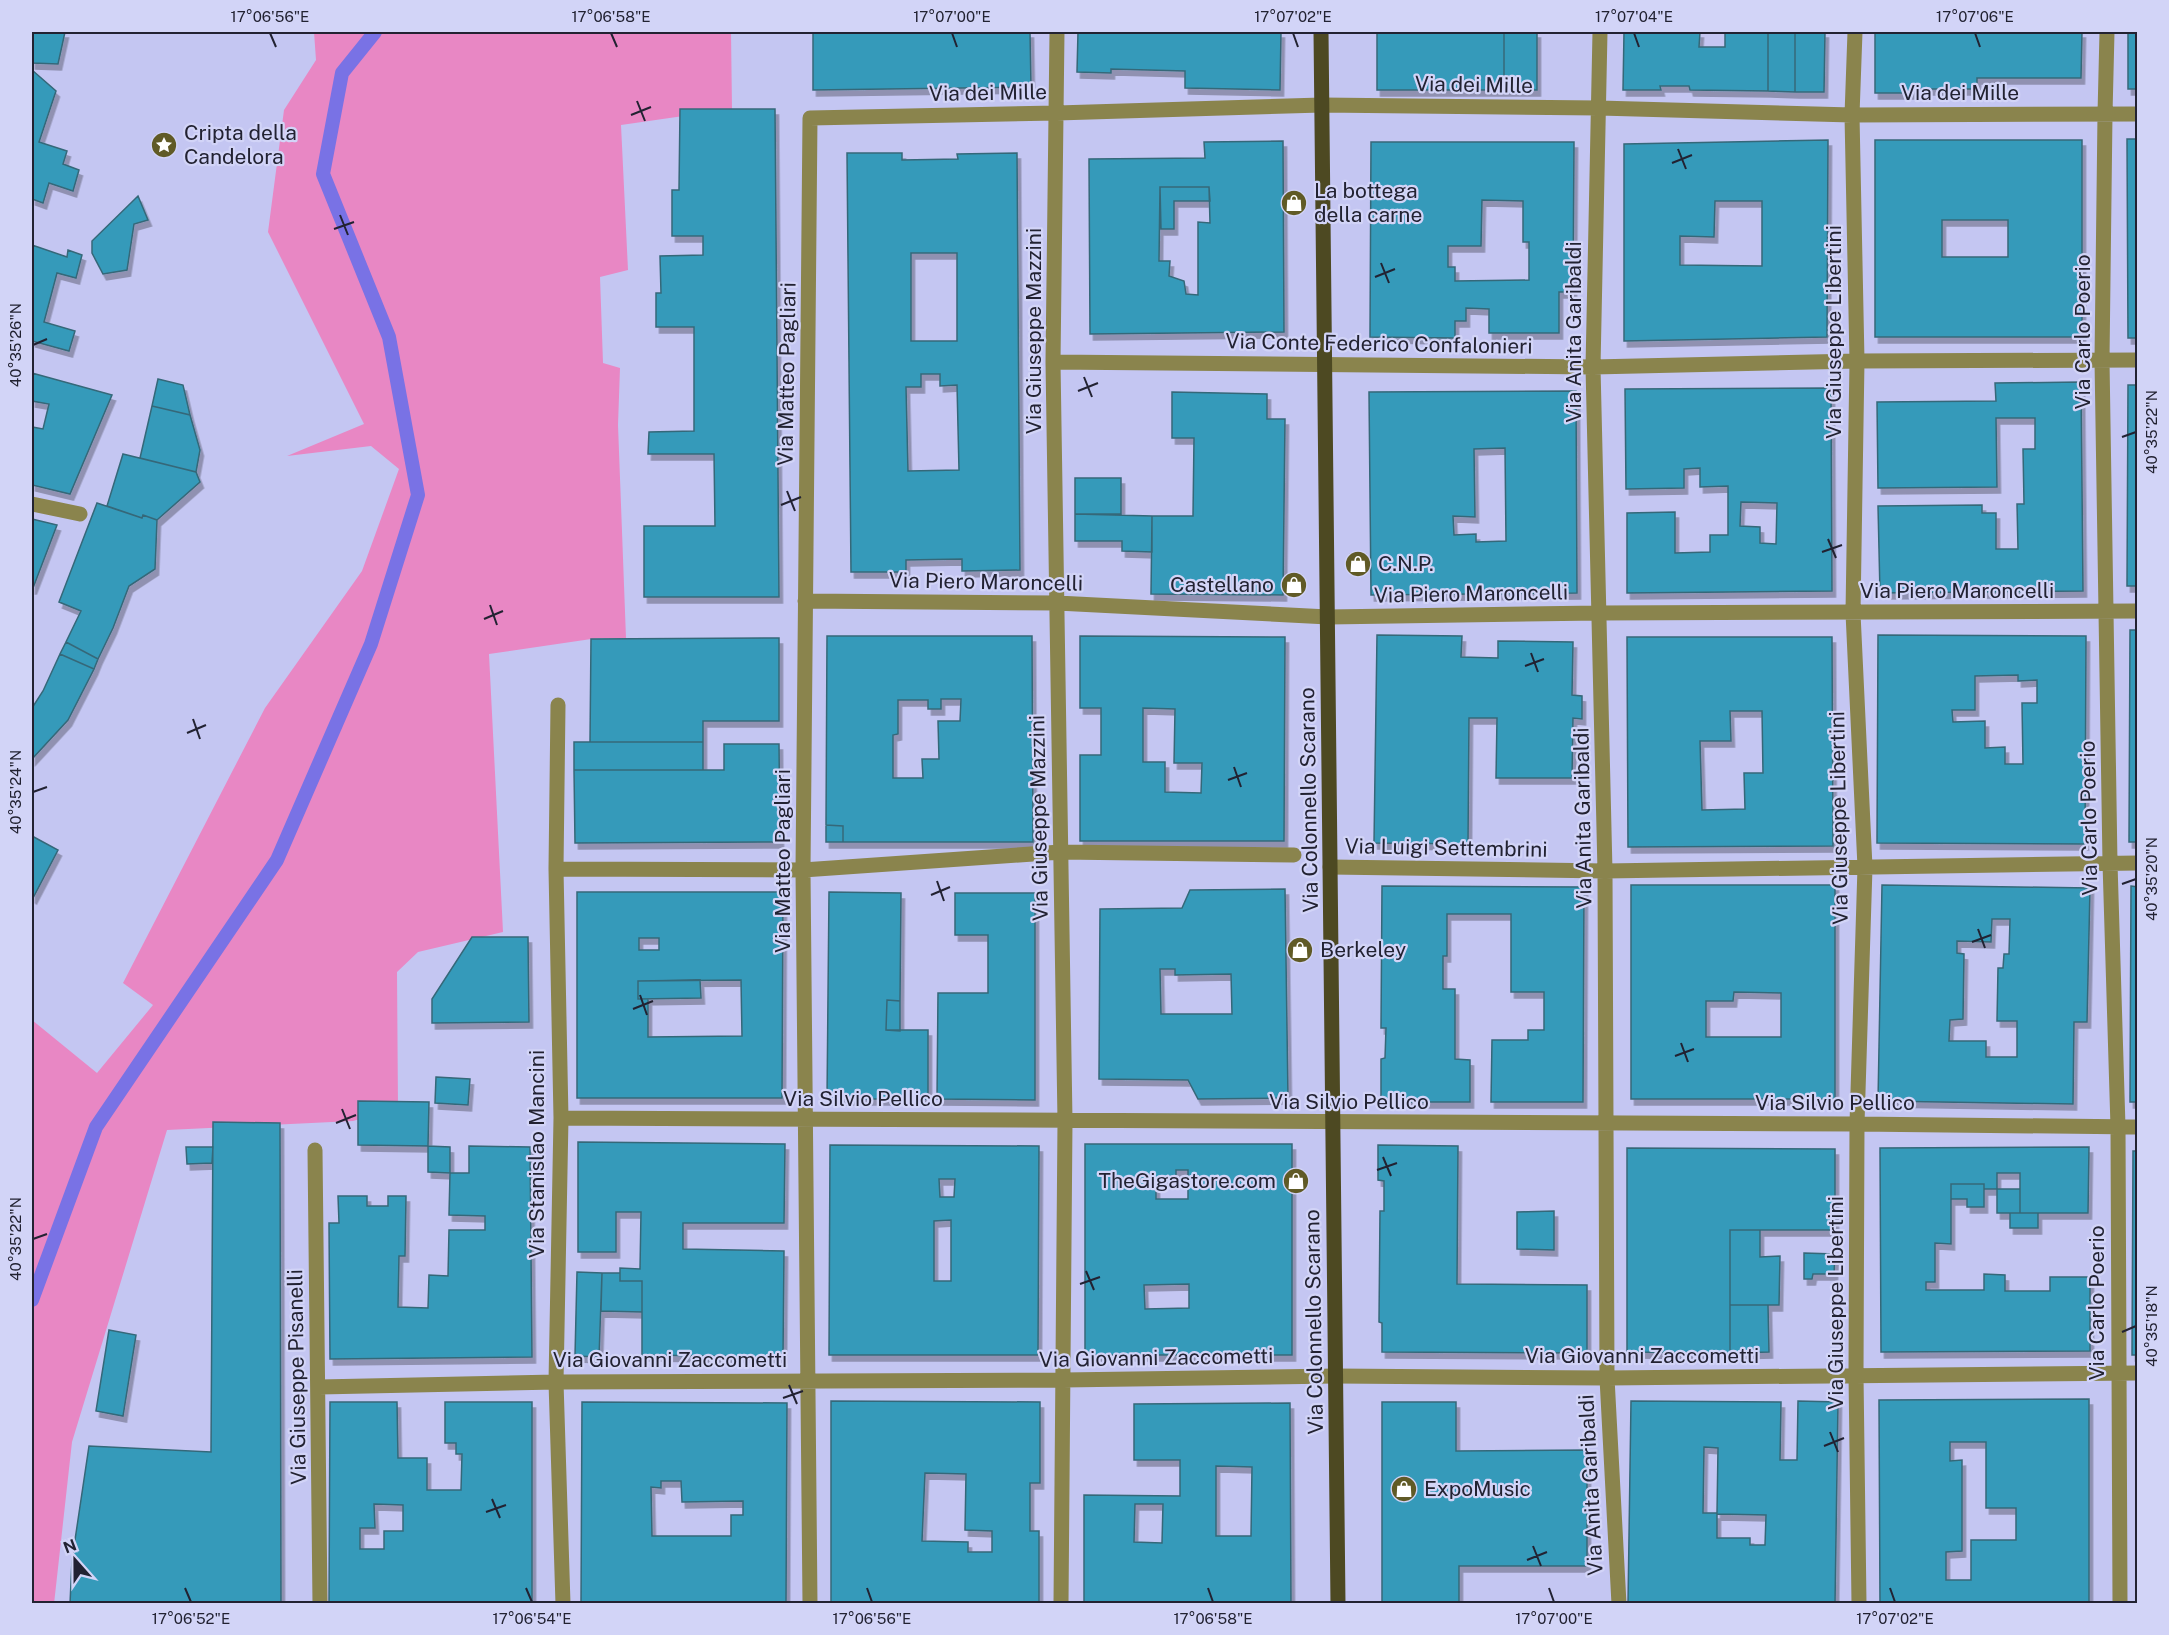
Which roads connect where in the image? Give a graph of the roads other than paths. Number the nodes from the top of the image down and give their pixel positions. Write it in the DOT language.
graph roads {
  1 [pos="1057,32"];
  2 [pos="1321,32"];
  3 [pos="1600,32"];
  4 [pos="1855,32"];
  5 [pos="2107,32"];
  6 [pos="1322,105"];
  7 [pos="1599,108"];
  8 [pos="1057,113"];
  9 [pos="2105,114"];
  10 [pos="2138,114"];
  11 [pos="1852,115"];
  12 [pos="810,118"];
  13 [pos="2103,360"];
  14 [pos="2138,360"];
  15 [pos="1857,361"];
  16 [pos="1053,362"];
  17 [pos="1325,364"];
  18 [pos="1593,367"];
  19 [pos="32,504"];
  20 [pos="80,514"];
  21 [pos="805,601"];
  22 [pos="1057,603"];
  23 [pos="2108,611"];
  24 [pos="2138,611"];
  25 [pos="1853,612"];
  26 [pos="1600,613"];
  27 [pos="1328,617"];
  28 [pos="558,705"];
  29 [pos="1060,852"];
  30 [pos="1294,855"];
  31 [pos="2110,863"];
  32 [pos="2138,863"];
  33 [pos="1330,867"];
  34 [pos="1865,867"];
  35 [pos="556,869"];
  36 [pos="803,870"];
  37 [pos="1605,871"];
  38 [pos="561,1118"];
  39 [pos="806,1119"];
  40 [pos="1065,1121"];
  41 [pos="1333,1123"];
  42 [pos="1607,1124"];
  43 [pos="1857,1124"];
  44 [pos="2118,1127"];
  45 [pos="2138,1127"];
  46 [pos="315,1150"];
  47 [pos="2119,1373"];
  48 [pos="2138,1373"];
  49 [pos="1856,1375"];
  50 [pos="1335,1376"];
  51 [pos="1607,1378"];
  52 [pos="808,1380"];
  53 [pos="1063,1380"];
  54 [pos="556,1382"];
  55 [pos="319,1387"];
  56 [pos="320,1604"];
  57 [pos="563,1604"];
  58 [pos="810,1604"];
  59 [pos="1061,1604"];
  60 [pos="1338,1604"];
  61 [pos="1619,1604"];
  62 [pos="1859,1604"];
  63 [pos="2120,1604"];
  1 -- 8 [label="street, Via Giuseppe Mazzini"];
  2 -- 6 [label="main road, Via Colonnello Scarano"];
  3 -- 7 [label="street, Via Anita Garibaldi"];
  4 -- 11 [label="street, Via Giuseppe Libertini"];
  5 -- 9 [label="street, Via Carlo Poerio"];
  6 -- 7 [label="street, Via dei Mille"];
  6 -- 8 [label="street, Via dei Mille"];
  6 -- 17 [label="main road, Via Colonnello Scarano"];
  7 -- 11 [label="street, Via dei Mille"];
  7 -- 18 [label="street, Via Anita Garibaldi"];
  8 -- 12 [label="street, Via dei Mille"];
  8 -- 16 [label="street, Via Giuseppe Mazzini"];
  9 -- 10 [label="street, Via dei Mille"];
  9 -- 11 [label="street, Via dei Mille"];
  9 -- 13 [label="street, Via Carlo Poerio"];
  11 -- 15 [label="street, Via Giuseppe Libertini"];
  12 -- 21 [label="street, Via Matteo Pagliari"];
  13 -- 14 [label="street, Via Conte Federico Confalonieri"];
  13 -- 15 [label="street, Via Conte Federico Confalonieri"];
  13 -- 23 [label="street, Via Carlo Poerio"];
  15 -- 18 [label="street, Via Conte Federico Confalonieri"];
  15 -- 25 [label="street, Via Giuseppe Libertini"];
  16 -- 17 [label="street, Via Conte Federico Confalonieri"];
  16 -- 22 [label="street, Via Giuseppe Mazzini"];
  17 -- 18 [label="street, Via Conte Federico Confalonieri"];
  17 -- 27 [label="main road, Via Colonnello Scarano"];
  18 -- 26 [label="street, Via Anita Garibaldi"];
  19 -- 20 [label="street"];
  21 -- 22 [label="street, Via Piero Maroncelli"];
  21 -- 36 [label="street, Via Matteo Pagliari"];
  22 -- 27 [label="street, Via Piero Maroncelli"];
  22 -- 29 [label="street, Via Giuseppe Mazzini"];
  23 -- 24 [label="street, Via Piero Maroncelli"];
  23 -- 25 [label="street, Via Piero Maroncelli"];
  23 -- 31 [label="street, Via Carlo Poerio"];
  25 -- 26 [label="street, Via Piero Maroncelli"];
  25 -- 34 [label="street, Via Giuseppe Libertini"];
  26 -- 27 [label="street, Via Piero Maroncelli"];
  26 -- 37 [label="street, Via Anita Garibaldi"];
  27 -- 33 [label="main road, Via Colonnello Scarano"];
  28 -- 35 [label="street, Via Stanislao Mancini"];
  29 -- 30 [label="street"];
  29 -- 36 [label="street"];
  29 -- 40 [label="street, Via Giuseppe Mazzini"];
  31 -- 32 [label="street, Via Luigi Settembrini"];
  31 -- 34 [label="street, Via Luigi Settembrini"];
  31 -- 44 [label="street, Via Carlo Poerio"];
  33 -- 37 [label="street, Via Luigi Settembrini"];
  33 -- 41 [label="main road, Via Colonnello Scarano"];
  34 -- 37 [label="street, Via Luigi Settembrini"];
  34 -- 43 [label="street, Via Giuseppe Libertini"];
  35 -- 36 [label="street"];
  35 -- 38 [label="street, Via Stanislao Mancini"];
  36 -- 39 [label="street, Via Matteo Pagliari"];
  37 -- 42 [label="street, Via Anita Garibaldi"];
  38 -- 39 [label="street, Via Silvio Pellico"];
  38 -- 54 [label="street, Via Stanislao Mancini"];
  39 -- 40 [label="street, Via Silvio Pellico"];
  39 -- 52 [label="street, Via Matteo Pagliari"];
  40 -- 41 [label="street, Via Silvio Pellico"];
  40 -- 53 [label="street, Via Giuseppe Mazzini"];
  41 -- 42 [label="street, Via Silvio Pellico"];
  41 -- 50 [label="main road, Via Colonnello Scarano"];
  42 -- 43 [label="street, Via Silvio Pellico"];
  42 -- 51 [label="street, Via Anita Garibaldi"];
  43 -- 44 [label="street, Via Silvio Pellico"];
  43 -- 49 [label="street, Via Giuseppe Libertini"];
  44 -- 45 [label="street, Via Silvio Pellico"];
  44 -- 47 [label="street, Via Carlo Poerio"];
  46 -- 55 [label="street, Via Giuseppe Pisanelli"];
  47 -- 48 [label="street, Via Giovanni Zaccometti"];
  47 -- 49 [label="street, Via Giovanni Zaccometti"];
  47 -- 63 [label="street, Via Carlo Poerio"];
  49 -- 51 [label="street, Via Giovanni Zaccometti"];
  49 -- 62 [label="street, Via Giuseppe Libertini"];
  50 -- 51 [label="street, Via Giovanni Zaccometti"];
  50 -- 53 [label="street, Via Giovanni Zaccometti"];
  50 -- 60 [label="main road, Via Colonnello Scarano"];
  51 -- 61 [label="street, Via Anita Garibaldi"];
  52 -- 53 [label="street, Via Giovanni Zaccometti"];
  52 -- 54 [label="street, Via Giovanni Zaccometti"];
  52 -- 58 [label="street, Via Matteo Pagliari"];
  53 -- 59 [label="street, Via Giuseppe Mazzini"];
  54 -- 55 [label="street, Via Giovanni Zaccometti"];
  54 -- 57 [label="street, Via Stanislao Mancini"];
  55 -- 56 [label="street, Via Giuseppe Pisanelli"];
}
